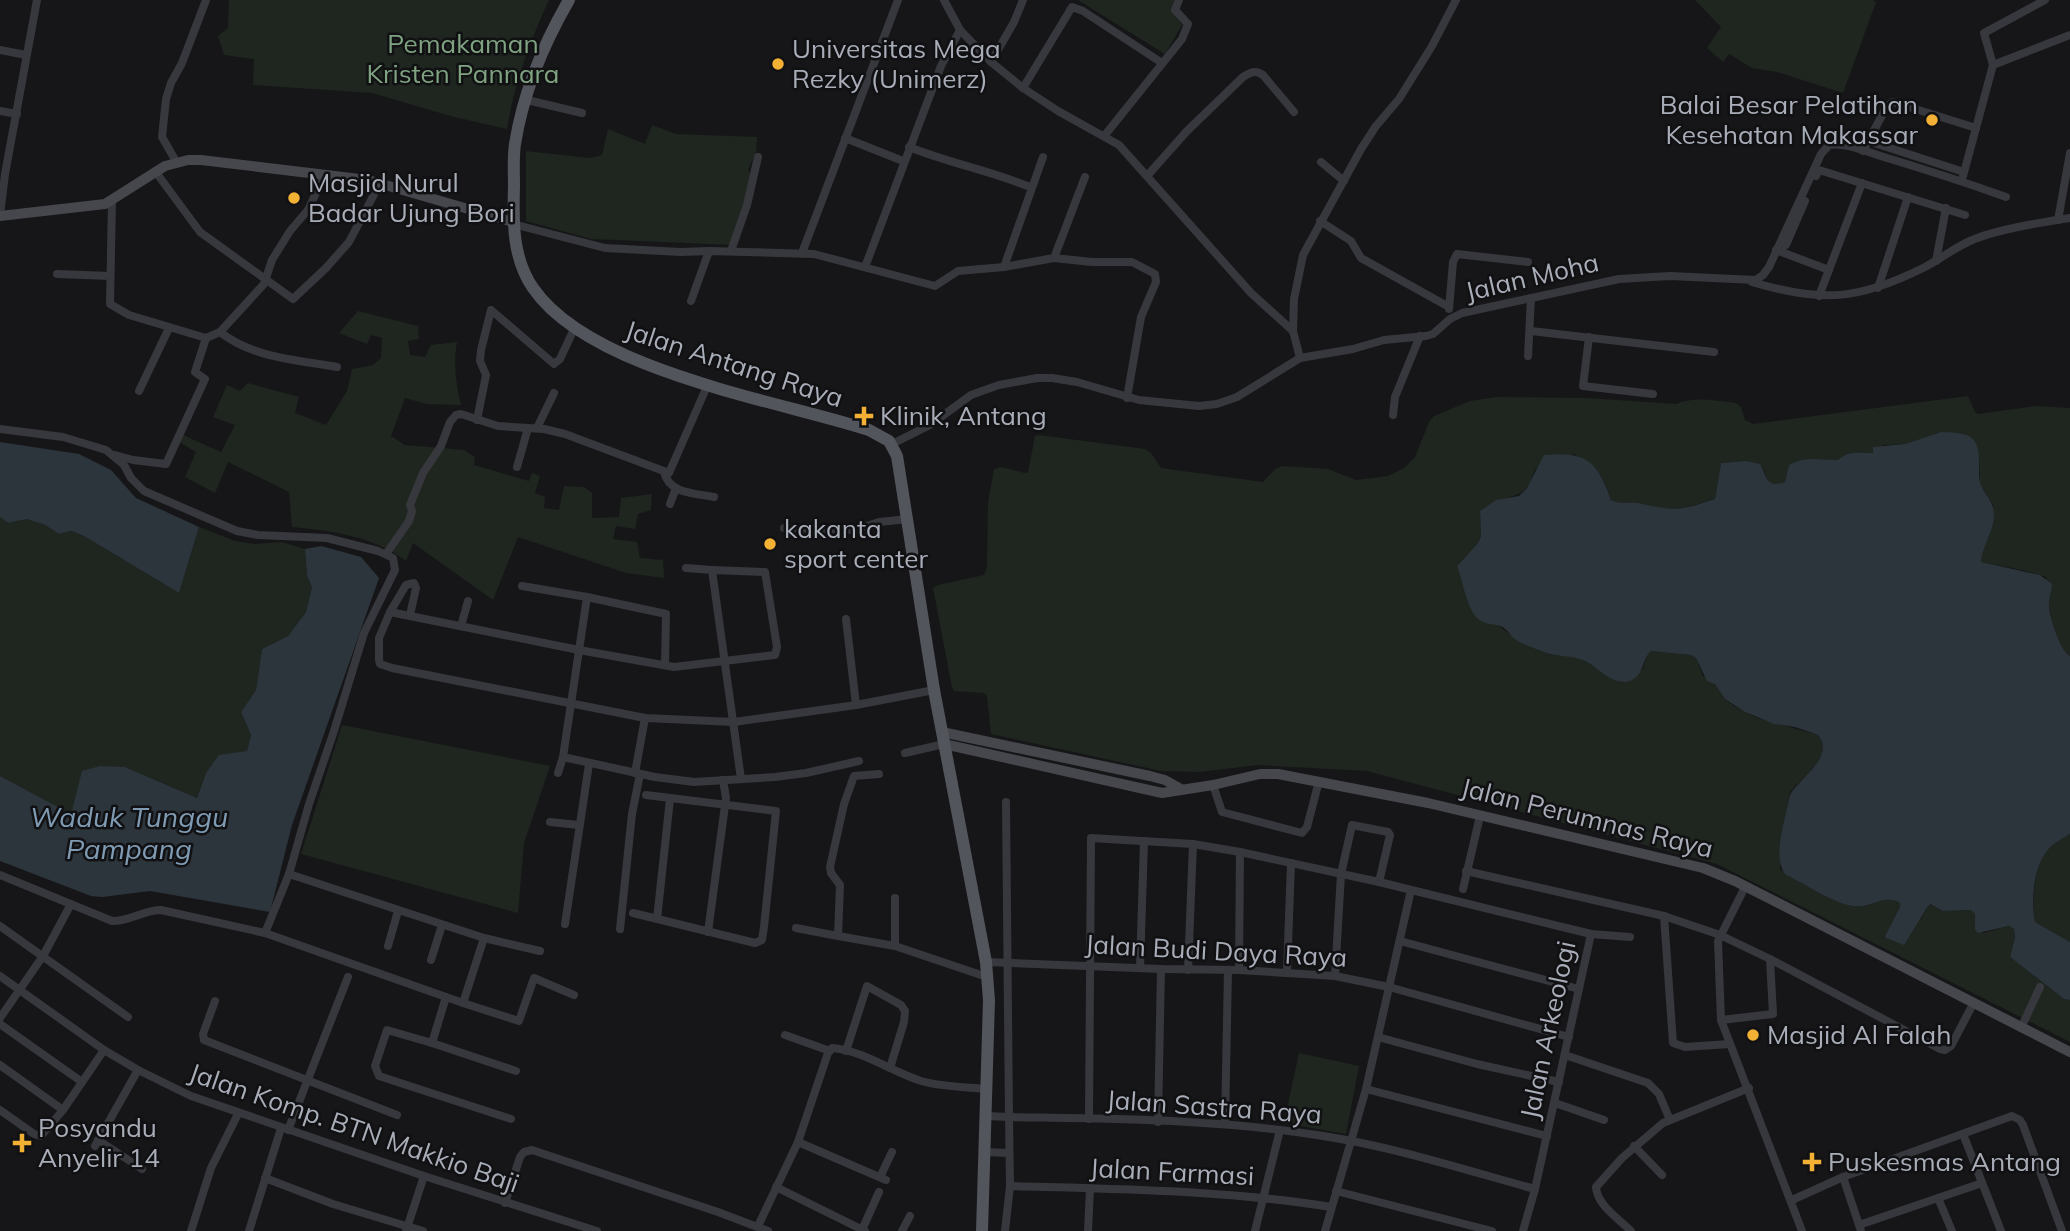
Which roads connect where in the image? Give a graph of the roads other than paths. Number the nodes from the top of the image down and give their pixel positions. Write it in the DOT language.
graph roads {
  1 [pos="37,0"];
  2 [pos="206,0"];
  3 [pos="569,0"];
  4 [pos="898,0"];
  5 [pos="944,0"];
  6 [pos="1023,0"];
  7 [pos="1179,0"];
  8 [pos="1456,0"];
  9 [pos="2046,0"];
  10 [pos="960,30"];
  11 [pos="2070,35"];
  12 [pos="0,50"];
  13 [pos="26,55"];
  14 [pos="991,62"];
  15 [pos="1162,63"];
  16 [pos="1993,65"];
  17 [pos="1023,88"];
  18 [pos="527,100"];
  19 [pos="0,111"];
  20 [pos="1294,112"];
  21 [pos="582,113"];
  22 [pos="17,114"];
  23 [pos="1976,128"];
  24 [pos="1105,135"];
  25 [pos="845,138"];
  26 [pos="1868,141"];
  27 [pos="909,147"];
  28 [pos="1863,151"];
  29 [pos="2070,153"];
  30 [pos="758,157"];
  31 [pos="1043,157"];
  32 [pos="903,161"];
  33 [pos="1321,162"];
  34 [pos="177,163"];
  35 [pos="155,171"];
  36 [pos="2,173"];
  37 [pos="325,174"];
  38 [pos="1147,176"];
  39 [pos="1963,176"];
  40 [pos="1085,177"];
  41 [pos="1344,181"];
  42 [pos="380,183"];
  43 [pos="1862,183"];
  44 [pos="1030,187"];
  45 [pos="1908,197"];
  46 [pos="2006,197"];
  47 [pos="112,201"];
  48 [pos="1946,208"];
  49 [pos="1965,215"];
  50 [pos="0,216"];
  51 [pos="2070,218"];
  52 [pos="2057,220"];
  53 [pos="1320,221"];
  54 [pos="513,223"];
  55 [pos="1777,249"];
  56 [pos="709,251"];
  57 [pos="731,251"];
  58 [pos="802,253"];
  59 [pos="1054,258"];
  60 [pos="1936,261"];
  61 [pos="1528,262"];
  62 [pos="865,267"];
  63 [pos="1004,267"];
  64 [pos="1829,270"];
  65 [pos="57,274"];
  66 [pos="110,276"];
  67 [pos="267,280"];
  68 [pos="1749,281"];
  69 [pos="1878,288"];
  70 [pos="1819,296"];
  71 [pos="1531,298"];
  72 [pos="691,301"];
  73 [pos="1449,307"];
  74 [pos="1450,319"];
  75 [pos="169,328"];
  76 [pos="575,328"];
  77 [pos="1293,331"];
  78 [pos="1531,331"];
  79 [pos="220,332"];
  80 [pos="1420,336"];
  81 [pos="1589,337"];
  82 [pos="206,338"];
  83 [pos="1714,352"];
  84 [pos="1528,356"];
  85 [pos="1300,358"];
  86 [pos="337,367"];
  87 [pos="708,384"];
  88 [pos="139,391"];
  89 [pos="554,393"];
  90 [pos="1653,394"];
  91 [pos="1127,398"];
  92 [pos="1393,415"];
  93 [pos="477,420"];
  94 [pos="533,428"];
  95 [pos="0,429"];
  96 [pos="892,444"];
  97 [pos="114,455"];
  98 [pos="517,467"];
  99 [pos="664,472"];
  100 [pos="676,488"];
  101 [pos="714,497"];
  102 [pos="670,504"];
  103 [pos="908,519"];
  104 [pos="785,528"];
  105 [pos="386,554"];
  106 [pos="686,568"];
  107 [pos="712,570"];
  108 [pos="522,586"];
  109 [pos="587,597"];
  110 [pos="468,601"];
  111 [pos="390,612"];
  112 [pos="410,615"];
  113 [pos="846,619"];
  114 [pos="461,626"];
  115 [pos="579,650"];
  116 [pos="724,662"];
  117 [pos="665,665"];
  118 [pos="934,690"];
  119 [pos="570,705"];
  120 [pos="856,705"];
  121 [pos="645,718"];
  122 [pos="734,722"];
  123 [pos="943,738"];
  124 [pos="905,753"];
  125 [pos="562,760"];
  126 [pos="859,761"];
  127 [pos="588,771"];
  128 [pos="558,773"];
  129 [pos="879,774"];
  130 [pos="638,777"];
  131 [pos="741,779"];
  132 [pos="1319,781"];
  133 [pos="724,783"];
  134 [pos="1213,785"];
  135 [pos="646,795"];
  136 [pos="670,799"];
  137 [pos="726,802"];
  138 [pos="1006,802"];
  139 [pos="1480,816"];
  140 [pos="550,822"];
  141 [pos="579,825"];
  142 [pos="1144,841"];
  143 [pos="1193,844"];
  144 [pos="1240,852"];
  145 [pos="1291,863"];
  146 [pos="1466,871"];
  147 [pos="289,874"];
  148 [pos="1340,874"];
  149 [pos="0,875"];
  150 [pos="1379,882"];
  151 [pos="1745,887"];
  152 [pos="1462,889"];
  153 [pos="1411,890"];
  154 [pos="895,898"];
  155 [pos="71,904"];
  156 [pos="398,911"];
  157 [pos="633,913"];
  158 [pos="1664,916"];
  159 [pos="657,919"];
  160 [pos="565,924"];
  161 [pos="442,925"];
  162 [pos="0,926"];
  163 [pos="796,928"];
  164 [pos="620,929"];
  165 [pos="708,932"];
  166 [pos="265,933"];
  167 [pos="1591,934"];
  168 [pos="1720,935"];
  169 [pos="838,936"];
  170 [pos="1630,937"];
  171 [pos="484,938"];
  172 [pos="1399,941"];
  173 [pos="388,946"];
  174 [pos="895,946"];
  175 [pos="540,951"];
  176 [pos="43,956"];
  177 [pos="1770,959"];
  178 [pos="431,960"];
  179 [pos="986,962"];
  180 [pos="1008,962"];
  181 [pos="1088,966"];
  182 [pos="1140,968"];
  183 [pos="1161,969"];
  184 [pos="1188,970"];
  185 [pos="1228,970"];
  186 [pos="1239,970"];
  187 [pos="1287,972"];
  188 [pos="0,976"];
  189 [pos="1335,976"];
  190 [pos="348,977"];
  191 [pos="987,978"];
  192 [pos="1389,987"];
  193 [pos="2040,987"];
  194 [pos="1579,989"];
  195 [pos="19,990"];
  196 [pos="574,995"];
  197 [pos="446,997"];
  198 [pos="215,1001"];
  199 [pos="463,1003"];
  200 [pos="1973,1004"];
  201 [pos="128,1017"];
  202 [pos="0,1018"];
  203 [pos="1721,1020"];
  204 [pos="0,1024"];
  205 [pos="2021,1028"];
  206 [pos="785,1035"];
  207 [pos="1378,1037"];
  208 [pos="1569,1037"];
  209 [pos="432,1043"];
  210 [pos="1729,1044"];
  211 [pos="104,1050"];
  212 [pos="830,1051"];
  213 [pos="846,1051"];
  214 [pos="2070,1052"];
  215 [pos="1565,1055"];
  216 [pos="0,1065"];
  217 [pos="890,1068"];
  218 [pos="138,1070"];
  219 [pos="516,1072"];
  220 [pos="308,1080"];
  221 [pos="82,1082"];
  222 [pos="1559,1083"];
  223 [pos="1749,1088"];
  224 [pos="987,1089"];
  225 [pos="1366,1089"];
  226 [pos="1555,1103"];
  227 [pos="0,1110"];
  228 [pos="63,1110"];
  229 [pos="238,1114"];
  230 [pos="397,1115"];
  231 [pos="986,1116"];
  232 [pos="1009,1117"];
  233 [pos="510,1119"];
  234 [pos="1089,1119"];
  235 [pos="1670,1120"];
  236 [pos="1604,1121"];
  237 [pos="1158,1122"];
  238 [pos="1225,1124"];
  239 [pos="285,1129"];
  240 [pos="1280,1130"];
  241 [pos="1963,1134"];
  242 [pos="1547,1136"];
  243 [pos="1351,1141"];
  244 [pos="798,1142"];
  245 [pos="1634,1146"];
  246 [pos="892,1152"];
  247 [pos="984,1152"];
  248 [pos="1009,1153"];
  249 [pos="142,1169"];
  250 [pos="1662,1175"];
  251 [pos="424,1176"];
  252 [pos="1843,1177"];
  253 [pos="265,1178"];
  254 [pos="1982,1183"];
  255 [pos="1010,1186"];
  256 [pos="776,1187"];
  257 [pos="1090,1188"];
  258 [pos="1535,1189"];
  259 [pos="1336,1191"];
  260 [pos="879,1192"];
  261 [pos="1263,1197"];
  262 [pos="1938,1198"];
  263 [pos="1792,1200"];
  264 [pos="505,1203"];
  265 [pos="1331,1207"];
  266 [pos="910,1216"];
  267 [pos="566,1221"];
  268 [pos="1860,1228"];
  269 [pos="407,1229"];
  270 [pos="764,1229"];
  271 [pos="864,1230"];
  272 [pos="191,1231"];
  273 [pos="250,1231"];
  274 [pos="423,1231"];
  275 [pos="563,1231"];
  276 [pos="597,1231"];
  277 [pos="902,1231"];
  278 [pos="982,1231"];
  279 [pos="1005,1231"];
  280 [pos="1088,1231"];
  281 [pos="1255,1231"];
  282 [pos="1325,1231"];
  283 [pos="1492,1231"];
  284 [pos="1523,1231"];
  285 [pos="1631,1231"];
  286 [pos="1802,1231"];
  287 [pos="1952,1231"];
  288 [pos="2001,1231"];
  289 [pos="2062,1231"];
  1 -- 13 [label="street"];
  2 -- 34 [label="street"];
  3 -- 18 [label="main road, Jalan Antang Raya"];
  4 -- 25 [label="street"];
  5 -- 10 [label="street"];
  6 -- 14 [label="street"];
  7 -- 15 [label="street"];
  8 -- 41 [label="street"];
  9 -- 16 [label="street"];
  10 -- 14 [label="street"];
  10 -- 27 [label="street"];
  11 -- 16 [label="street"];
  12 -- 13 [label="street"];
  13 -- 22 [label="street"];
  14 -- 17 [label="street"];
  15 -- 17 [label="street"];
  15 -- 24 [label="street"];
  16 -- 23 [label="street"];
  17 -- 24 [label="street"];
  18 -- 21 [label="street"];
  18 -- 54 [label="main road, Jalan Antang Raya"];
  19 -- 22 [label="street"];
  20 -- 38 [label="street"];
  22 -- 36 [label="street"];
  23 -- 26 [label="street"];
  23 -- 39 [label="street"];
  24 -- 38 [label="street"];
  25 -- 32 [label="street"];
  25 -- 58 [label="street"];
  26 -- 28 [label="street"];
  26 -- 39 [label="street"];
  27 -- 32 [label="street"];
  27 -- 44 [label="street"];
  28 -- 39 [label="street"];
  28 -- 55 [label="street"];
  29 -- 52 [label="street"];
  30 -- 57 [label="street"];
  31 -- 44 [label="street"];
  32 -- 62 [label="street"];
  33 -- 41 [label="street"];
  34 -- 35 [label="street"];
  34 -- 37 [label="street"];
  35 -- 47 [label="street"];
  35 -- 67 [label="street"];
  36 -- 50 [label="street"];
  37 -- 42 [label="street"];
  37 -- 67 [label="street"];
  38 -- 77 [label="street"];
  39 -- 46 [label="street"];
  40 -- 59 [label="street"];
  41 -- 53 [label="street"];
  42 -- 54 [label="street"];
  42 -- 67 [label="street"];
  43 -- 45 [label="street"];
  43 -- 55 [label="street"];
  43 -- 64 [label="street"];
  44 -- 63 [label="street"];
  45 -- 48 [label="street"];
  45 -- 69 [label="street"];
  47 -- 50 [label="street"];
  47 -- 66 [label="street"];
  48 -- 49 [label="street"];
  48 -- 60 [label="street"];
  51 -- 52 [label="street, Jalan Moha"];
  52 -- 60 [label="street, Jalan Moha"];
  53 -- 73 [label="street"];
  53 -- 77 [label="street"];
  54 -- 56 [label="street"];
  54 -- 76 [label="main road, Jalan Antang Raya"];
  55 -- 64 [label="street"];
  55 -- 68 [label="street"];
  56 -- 57 [label="street"];
  56 -- 72 [label="street"];
  57 -- 58 [label="street"];
  58 -- 62 [label="street"];
  59 -- 63 [label="street"];
  59 -- 91 [label="street"];
  60 -- 69 [label="street, Jalan Moha"];
  61 -- 73 [label="street"];
  62 -- 63 [label="street"];
  64 -- 70 [label="street"];
  65 -- 66 [label="street"];
  66 -- 75 [label="street"];
  67 -- 79 [label="street"];
  68 -- 70 [label="street, Jalan Moha"];
  68 -- 71 [label="street, Jalan Moha"];
  69 -- 70 [label="street, Jalan Moha"];
  71 -- 74 [label="street, Jalan Moha"];
  71 -- 78 [label="street"];
  73 -- 74 [label="street"];
  74 -- 80 [label="street, Jalan Moha"];
  75 -- 82 [label="street"];
  75 -- 88 [label="street"];
  76 -- 87 [label="main road, Jalan Antang Raya"];
  76 -- 93 [label="street"];
  77 -- 85 [label="street"];
  78 -- 81 [label="street"];
  78 -- 84 [label="street"];
  79 -- 82 [label="street"];
  79 -- 86 [label="street"];
  80 -- 85 [label="street, Jalan Moha"];
  80 -- 92 [label="street"];
  81 -- 83 [label="street"];
  81 -- 90 [label="street"];
  82 -- 97 [label="street"];
  85 -- 91 [label="street, Jalan Moha"];
  87 -- 96 [label="main road, Jalan Antang Raya"];
  87 -- 99 [label="street"];
  89 -- 94 [label="street"];
  91 -- 96 [label="street, Jalan Moha"];
  93 -- 94 [label="street"];
  93 -- 105 [label="street"];
  94 -- 98 [label="street"];
  94 -- 99 [label="street"];
  95 -- 97 [label="street"];
  96 -- 103 [label="main road"];
  97 -- 105 [label="street"];
  99 -- 100 [label="street"];
  100 -- 101 [label="street"];
  100 -- 102 [label="street"];
  103 -- 104 [label="street"];
  103 -- 118 [label="main road"];
  105 -- 147 [label="street"];
  106 -- 107 [label="street"];
  107 -- 116 [label="street"];
  107 -- 116 [label="street"];
  108 -- 109 [label="street"];
  109 -- 115 [label="street"];
  109 -- 117 [label="street"];
  110 -- 114 [label="street"];
  111 -- 112 [label="street"];
  111 -- 112 [label="street"];
  111 -- 119 [label="street"];
  112 -- 114 [label="street"];
  113 -- 120 [label="street"];
  114 -- 115 [label="street"];
  115 -- 117 [label="street"];
  115 -- 119 [label="street"];
  116 -- 117 [label="street"];
  116 -- 122 [label="street"];
  118 -- 120 [label="street"];
  118 -- 123 [label="main road"];
  119 -- 121 [label="street"];
  119 -- 125 [label="street"];
  120 -- 122 [label="street"];
  121 -- 122 [label="street"];
  121 -- 130 [label="street"];
  122 -- 131 [label="street"];
  123 -- 124 [label="street"];
  123 -- 134 [label="street, Jalan Perumnas Raya"];
  123 -- 179 [label="main road"];
  125 -- 127 [label="street"];
  125 -- 128 [label="street"];
  126 -- 131 [label="street"];
  127 -- 130 [label="street"];
  127 -- 141 [label="street"];
  129 -- 169 [label="street"];
  130 -- 133 [label="street"];
  130 -- 164 [label="street"];
  131 -- 133 [label="street"];
  132 -- 134 [label="street, Jalan Perumnas Raya"];
  132 -- 134 [label="street"];
  132 -- 139 [label="street, Jalan Perumnas Raya"];
  133 -- 137 [label="street"];
  135 -- 136 [label="street"];
  136 -- 137 [label="street"];
  136 -- 159 [label="street"];
  137 -- 165 [label="street"];
  137 -- 165 [label="street"];
  138 -- 180 [label="street"];
  139 -- 146 [label="street"];
  139 -- 151 [label="street, Jalan Perumnas Raya"];
  140 -- 141 [label="street"];
  141 -- 160 [label="street"];
  142 -- 143 [label="street, Jalan Arkeologi"];
  142 -- 181 [label="street, Jalan Arkeologi"];
  142 -- 182 [label="street"];
  143 -- 144 [label="street, Jalan Arkeologi"];
  143 -- 184 [label="street"];
  144 -- 145 [label="street, Jalan Arkeologi"];
  144 -- 186 [label="street"];
  145 -- 148 [label="street, Jalan Arkeologi"];
  145 -- 187 [label="street"];
  146 -- 152 [label="street"];
  146 -- 158 [label="street"];
  147 -- 156 [label="street"];
  147 -- 166 [label="street"];
  148 -- 150 [label="street, Jalan Arkeologi"];
  148 -- 150 [label="street"];
  148 -- 189 [label="street"];
  149 -- 155 [label="street"];
  150 -- 153 [label="street, Jalan Arkeologi"];
  151 -- 168 [label="street"];
  151 -- 200 [label="street, Jalan Perumnas Raya"];
  153 -- 167 [label="street, Jalan Arkeologi"];
  153 -- 172 [label="street"];
  154 -- 174 [label="street"];
  155 -- 166 [label="street"];
  155 -- 176 [label="street"];
  156 -- 161 [label="street"];
  156 -- 173 [label="street"];
  157 -- 159 [label="street"];
  158 -- 168 [label="street"];
  158 -- 210 [label="street"];
  159 -- 165 [label="street"];
  161 -- 171 [label="street"];
  161 -- 178 [label="street"];
  162 -- 176 [label="street"];
  163 -- 169 [label="street"];
  166 -- 197 [label="street"];
  167 -- 170 [label="street"];
  167 -- 194 [label="street, Jalan Arkeologi"];
  168 -- 177 [label="street"];
  168 -- 203 [label="street"];
  169 -- 174 [label="street"];
  171 -- 175 [label="street"];
  171 -- 199 [label="street"];
  172 -- 192 [label="street"];
  172 -- 194 [label="street"];
  174 -- 191 [label="street"];
  176 -- 195 [label="street"];
  176 -- 201 [label="street"];
  177 -- 200 [label="street"];
  177 -- 203 [label="street"];
  179 -- 180 [label="street, Jalan Budi Daya Raya"];
  179 -- 191 [label="main road"];
  180 -- 181 [label="street, Jalan Budi Daya Raya"];
  180 -- 232 [label="street"];
  181 -- 182 [label="street, Jalan Budi Daya Raya"];
  181 -- 234 [label="street"];
  182 -- 183 [label="street, Jalan Budi Daya Raya"];
  183 -- 184 [label="street, Jalan Budi Daya Raya"];
  183 -- 237 [label="street"];
  184 -- 185 [label="street, Jalan Budi Daya Raya"];
  185 -- 186 [label="street, Jalan Budi Daya Raya"];
  185 -- 238 [label="street"];
  186 -- 187 [label="street, Jalan Budi Daya Raya"];
  187 -- 189 [label="street, Jalan Budi Daya Raya"];
  188 -- 195 [label="street, Jalan Komp. BTN Makkio Baji"];
  189 -- 192 [label="street, Jalan Budi Daya Raya"];
  190 -- 220 [label="street"];
  191 -- 224 [label="main road"];
  192 -- 207 [label="street"];
  192 -- 208 [label="street, Jalan Budi Daya Raya"];
  193 -- 205 [label="street"];
  194 -- 208 [label="street, Jalan Arkeologi"];
  195 -- 202 [label="street"];
  195 -- 211 [label="street, Jalan Komp. BTN Makkio Baji"];
  196 -- 199 [label="street"];
  197 -- 199 [label="street"];
  197 -- 209 [label="street"];
  198 -- 220 [label="street"];
  200 -- 205 [label="street, Jalan Perumnas Raya"];
  203 -- 210 [label="street"];
  204 -- 221 [label="street"];
  205 -- 214 [label="street, Jalan Perumnas Raya"];
  206 -- 212 [label="street"];
  207 -- 222 [label="street"];
  207 -- 225 [label="street"];
  208 -- 215 [label="street, Jalan Arkeologi"];
  209 -- 219 [label="street"];
  209 -- 233 [label="street"];
  210 -- 223 [label="street"];
  211 -- 218 [label="street, Jalan Komp. BTN Makkio Baji"];
  211 -- 221 [label="street"];
  212 -- 213 [label="street"];
  212 -- 244 [label="street"];
  213 -- 217 [label="street"];
  213 -- 217 [label="street"];
  215 -- 222 [label="street, Jalan Arkeologi"];
  215 -- 235 [label="street"];
  216 -- 228 [label="street"];
  217 -- 224 [label="street"];
  218 -- 229 [label="street, Jalan Komp. BTN Makkio Baji"];
  218 -- 249 [label="street"];
  220 -- 230 [label="street"];
  220 -- 239 [label="street"];
  221 -- 228 [label="street"];
  222 -- 226 [label="street, Jalan Arkeologi"];
  223 -- 235 [label="street"];
  223 -- 263 [label="street"];
  224 -- 231 [label="main road"];
  225 -- 242 [label="street"];
  225 -- 243 [label="street"];
  226 -- 236 [label="street"];
  226 -- 242 [label="street, Jalan Arkeologi"];
  227 -- 228 [label="street"];
  229 -- 239 [label="street, Jalan Komp. BTN Makkio Baji"];
  229 -- 272 [label="street"];
  231 -- 232 [label="street, Jalan Sastra Raya"];
  231 -- 247 [label="main road"];
  232 -- 234 [label="street, Jalan Sastra Raya"];
  232 -- 248 [label="street"];
  234 -- 237 [label="street, Jalan Sastra Raya"];
  235 -- 245 [label="street"];
  237 -- 238 [label="street, Jalan Sastra Raya"];
  238 -- 240 [label="street, Jalan Sastra Raya"];
  239 -- 251 [label="street, Jalan Komp. BTN Makkio Baji"];
  239 -- 253 [label="street"];
  240 -- 243 [label="street, Jalan Sastra Raya"];
  240 -- 261 [label="street"];
  241 -- 252 [label="street"];
  241 -- 254 [label="street"];
  241 -- 289 [label="street"];
  242 -- 258 [label="street, Jalan Arkeologi"];
  243 -- 258 [label="street, Jalan Sastra Raya"];
  243 -- 259 [label="street"];
  244 -- 246 [label="street"];
  244 -- 256 [label="street"];
  245 -- 250 [label="street"];
  245 -- 285 [label="street"];
  247 -- 248 [label="street"];
  247 -- 278 [label="main road"];
  248 -- 255 [label="street"];
  251 -- 264 [label="street, Jalan Komp. BTN Makkio Baji"];
  251 -- 269 [label="street"];
  252 -- 263 [label="street"];
  252 -- 268 [label="street"];
  253 -- 269 [label="street"];
  253 -- 273 [label="street"];
  254 -- 262 [label="street"];
  254 -- 288 [label="street"];
  255 -- 257 [label="street, Jalan Farmasi"];
  255 -- 279 [label="street"];
  256 -- 270 [label="street"];
  256 -- 271 [label="street"];
  257 -- 261 [label="street, Jalan Farmasi"];
  257 -- 280 [label="street"];
  258 -- 284 [label="street, Jalan Arkeologi"];
  259 -- 265 [label="street"];
  259 -- 283 [label="street"];
  260 -- 271 [label="street"];
  261 -- 265 [label="street, Jalan Farmasi"];
  261 -- 281 [label="street"];
  262 -- 268 [label="street"];
  262 -- 287 [label="street"];
  263 -- 286 [label="street"];
  264 -- 267 [label="street, Jalan Komp. BTN Makkio Baji"];
  264 -- 270 [label="street"];
  265 -- 282 [label="street"];
  266 -- 277 [label="street"];
  267 -- 275 [label="street"];
  267 -- 276 [label="street, Jalan Komp. BTN Makkio Baji"];
  269 -- 274 [label="street"];
}
